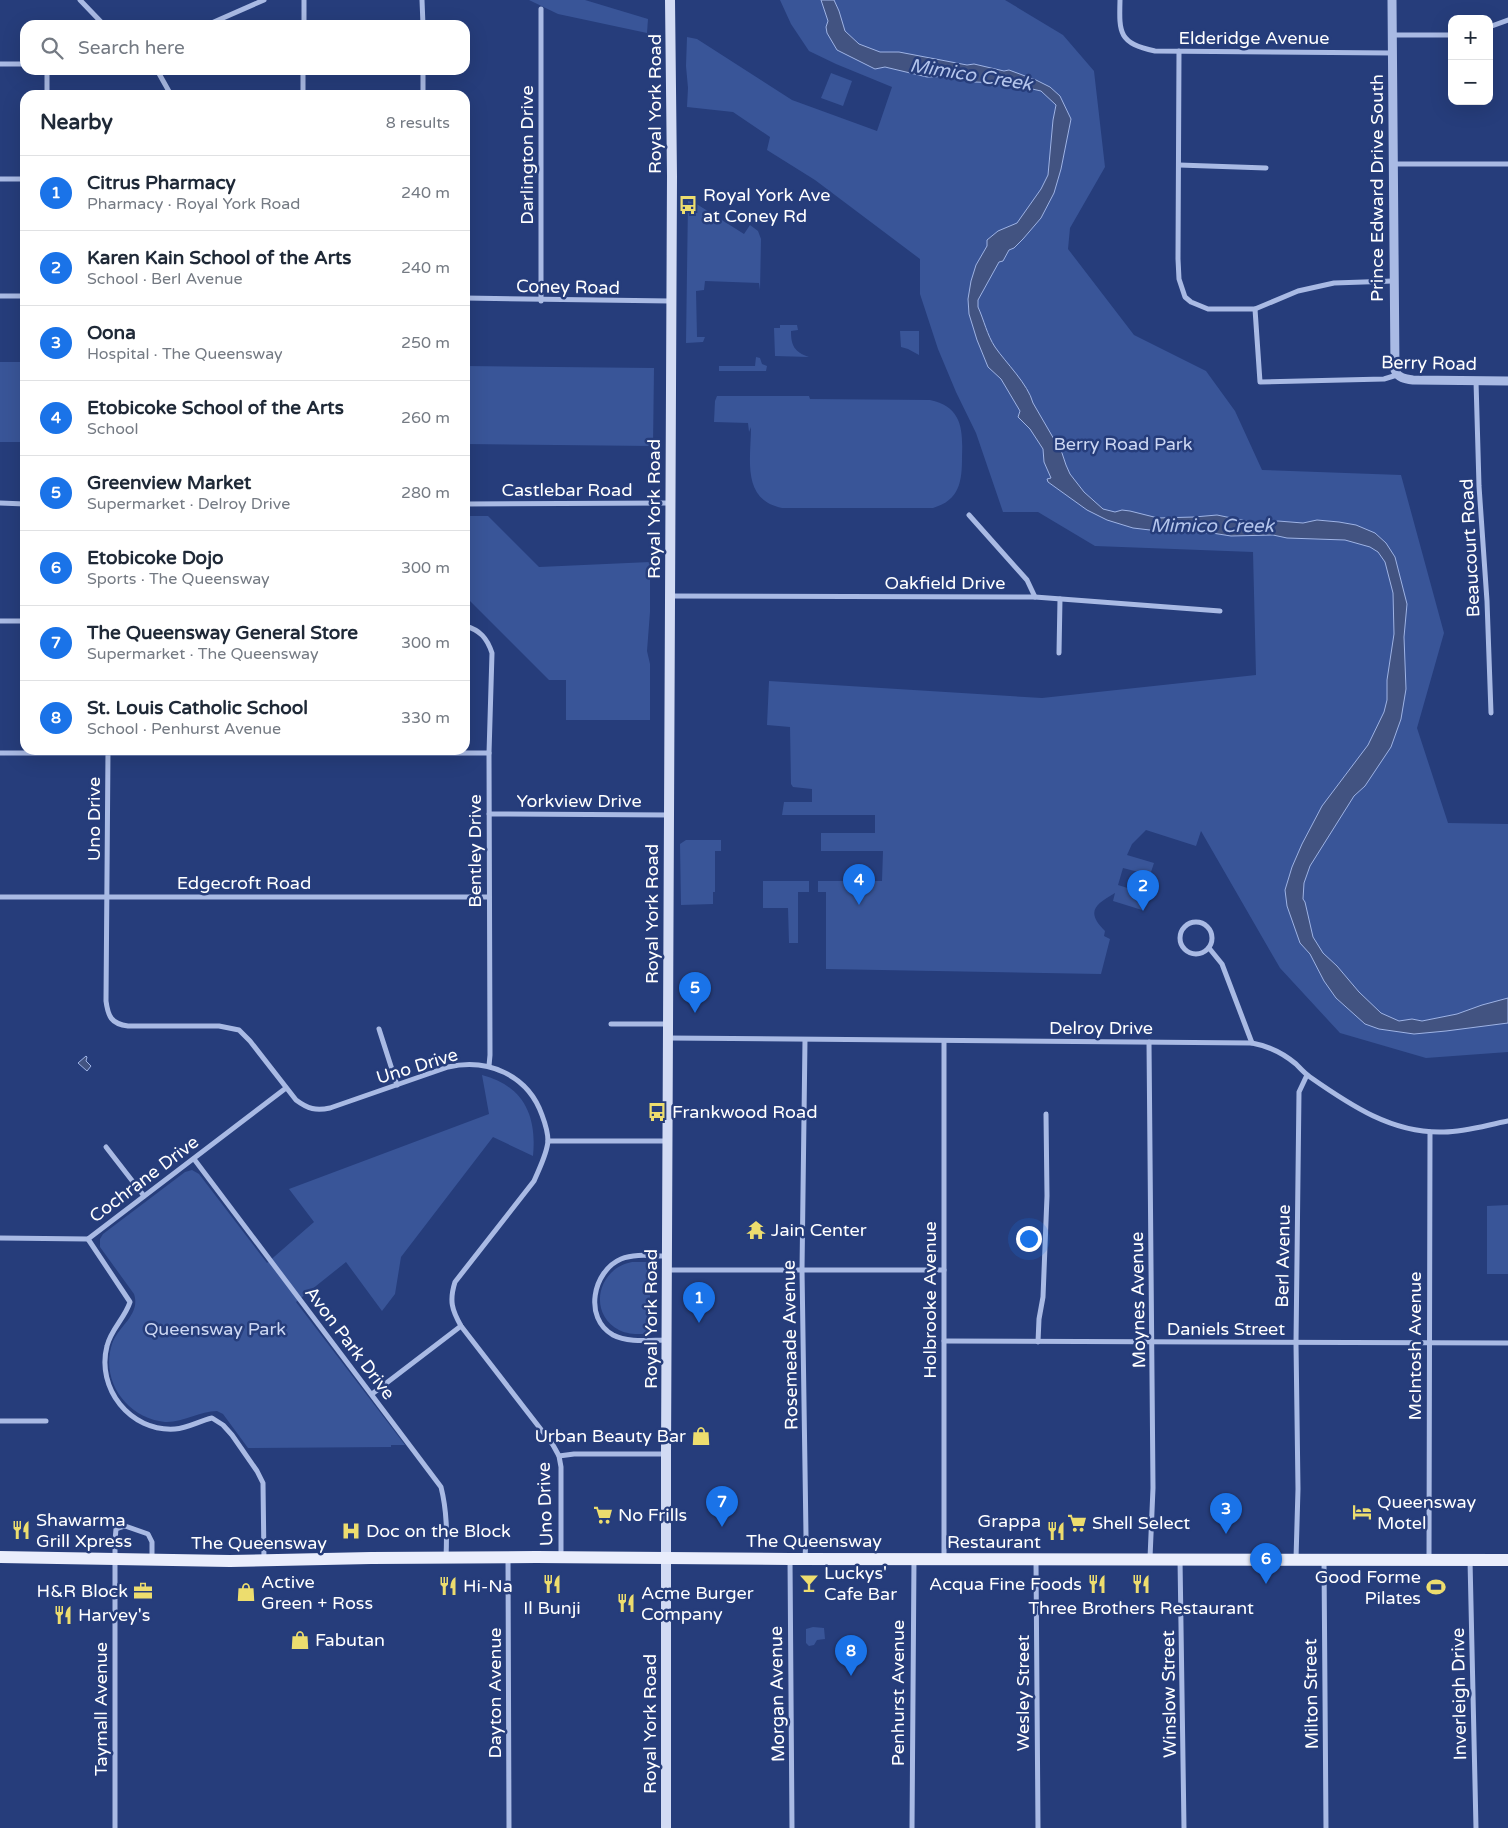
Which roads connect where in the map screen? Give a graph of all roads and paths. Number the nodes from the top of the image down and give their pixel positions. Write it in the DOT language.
graph roads {
  1 [pos="80,0"];
  2 [pos="261,0"];
  3 [pos="304,0"];
  4 [pos="422,0"];
  5 [pos="670,0"];
  6 [pos="1120,0"];
  7 [pos="1392,0"];
  8 [pos="541,9"];
  9 [pos="99,20"];
  10 [pos="218,20"];
  11 [pos="304,20"];
  12 [pos="423,20"];
  13 [pos="1508,20"];
  14 [pos="1493,26"];
  15 [pos="1392,35"];
  16 [pos="1448,35"];
  17 [pos="1179,51"];
  18 [pos="1392,53"];
  19 [pos="0,64"];
  20 [pos="20,64"];
  21 [pos="47,75"];
  22 [pos="160,75"];
  23 [pos="303,75"];
  24 [pos="423,75"];
  25 [pos="46,90"];
  26 [pos="168,90"];
  27 [pos="303,90"];
  28 [pos="423,90"];
  29 [pos="1393,164"];
  30 [pos="1508,164"];
  31 [pos="1179,165"];
  32 [pos="1266,168"];
  33 [pos="0,179"];
  34 [pos="20,179"];
  35 [pos="1393,281"];
  36 [pos="0,296"];
  37 [pos="20,296"];
  38 [pos="470,298"];
  39 [pos="541,300"];
  40 [pos="670,301"];
  41 [pos="1255,309"];
  42 [pos="1397,376"];
  43 [pos="1476,380"];
  44 [pos="1508,380"];
  45 [pos="669,503"];
  46 [pos="0,504"];
  47 [pos="20,504"];
  48 [pos="470,504"];
  49 [pos="969,515"];
  50 [pos="670,596"];
  51 [pos="1036,597"];
  52 [pos="1060,600"];
  53 [pos="1220,611"];
  54 [pos="0,621"];
  55 [pos="20,621"];
  56 [pos="470,628"];
  57 [pos="1059,653"];
  58 [pos="1491,713"];
  59 [pos="0,753"];
  60 [pos="20,753"];
  61 [pos="470,753"];
  62 [pos="489,753"];
  63 [pos="108,755"];
  64 [pos="489,814"];
  65 [pos="669,815"];
  66 [pos="0,897"];
  67 [pos="108,897"];
  68 [pos="489,897"];
  69 [pos="1209,948"];
  70 [pos="611,1024"];
  71 [pos="668,1024"];
  72 [pos="379,1029"];
  73 [pos="668,1038"];
  74 [pos="805,1040"];
  75 [pos="944,1040"];
  76 [pos="1149,1042"];
  77 [pos="1252,1043"];
  78 [pos="489,1066"];
  79 [pos="1307,1075"];
  80 [pos="397,1085"];
  81 [pos="286,1088"];
  82 [pos="1046,1114"];
  83 [pos="1508,1121"];
  84 [pos="1430,1132"];
  85 [pos="667,1140"];
  86 [pos="548,1141"];
  87 [pos="106,1147"];
  88 [pos="194,1159"];
  89 [pos="144,1196"];
  90 [pos="0,1238"];
  91 [pos="88,1239"];
  92 [pos="667,1256"];
  93 [pos="667,1270"];
  94 [pos="802,1270"];
  95 [pos="944,1270"];
  96 [pos="461,1326"];
  97 [pos="667,1340"];
  98 [pos="944,1342"];
  99 [pos="1038,1342"];
  100 [pos="1153,1342"];
  101 [pos="1296,1343"];
  102 [pos="1508,1343"];
  103 [pos="1429,1344"];
  104 [pos="372,1394"];
  105 [pos="0,1421"];
  106 [pos="46,1421"];
  107 [pos="666,1454"];
  108 [pos="559,1456"];
  109 [pos="0,1557"];
  110 [pos="561,1557"];
  111 [pos="446,1558"];
  112 [pos="508,1558"];
  113 [pos="666,1558"];
  114 [pos="1036,1558"];
  115 [pos="1150,1558"];
  116 [pos="115,1559"];
  117 [pos="790,1559"];
  118 [pos="805,1559"];
  119 [pos="914,1559"];
  120 [pos="944,1559"];
  121 [pos="1180,1559"];
  122 [pos="1296,1559"];
  123 [pos="1324,1559"];
  124 [pos="1428,1559"];
  125 [pos="1470,1559"];
  126 [pos="152,1560"];
  127 [pos="264,1560"];
  128 [pos="1508,1560"];
  129 [pos="115,1828"];
  130 [pos="510,1828"];
  131 [pos="666,1828"];
  132 [pos="792,1828"];
  133 [pos="912,1828"];
  134 [pos="1038,1828"];
  135 [pos="1184,1828"];
  136 [pos="1326,1828"];
  137 [pos="1476,1828"];
  1 -- 9 [label="street"];
  2 -- 10 [label="street"];
  3 -- 11 [label="street"];
  4 -- 12 [label="street"];
  5 -- 40 [label="main road, Royal York Road"];
  6 -- 17 [label="street, Elderidge Avenue"];
  7 -- 15 [label="street, Prince Edward Drive South"];
  8 -- 39 [label="street, Darlington Drive"];
  13 -- 14 [label="street"];
  15 -- 16 [label="street"];
  15 -- 18 [label="street, Prince Edward Drive South"];
  17 -- 18 [label="street, Elderidge Avenue"];
  17 -- 31 [label="street"];
  18 -- 29 [label="street, Prince Edward Drive South"];
  19 -- 20 [label="street"];
  21 -- 25 [label="street"];
  22 -- 26 [label="street"];
  23 -- 27 [label="street"];
  24 -- 28 [label="street"];
  29 -- 30 [label="street"];
  29 -- 35 [label="street, Prince Edward Drive South"];
  31 -- 32 [label="street"];
  31 -- 41 [label="street"];
  33 -- 34 [label="street"];
  35 -- 41 [label="street"];
  35 -- 42 [label="street, Prince Edward Drive South"];
  36 -- 37 [label="street"];
  38 -- 39 [label="street, Coney Road"];
  39 -- 40 [label="street, Coney Road"];
  40 -- 45 [label="main road, Royal York Road"];
  41 -- 42 [label="street, Berry Road"];
  42 -- 43 [label="street, Berry Road"];
  43 -- 44 [label="street, Berry Road"];
  43 -- 58 [label="street, Beaucourt Road"];
  45 -- 48 [label="street, Castlebar Road"];
  45 -- 50 [label="main road, Royal York Road"];
  46 -- 47 [label="street"];
  49 -- 51 [label="street"];
  50 -- 51 [label="street, Oakfield Drive"];
  50 -- 65 [label="main road, Royal York Road"];
  51 -- 52 [label="street, Oakfield Drive"];
  52 -- 53 [label="street, Oakfield Drive"];
  52 -- 57 [label="street"];
  54 -- 55 [label="street"];
  56 -- 62 [label="street, Bentley Drive"];
  59 -- 60 [label="street"];
  61 -- 62 [label="street"];
  62 -- 64 [label="street, Bentley Drive"];
  63 -- 67 [label="street, Uno Drive"];
  64 -- 65 [label="street, Yorkview Drive"];
  64 -- 68 [label="street, Bentley Drive"];
  65 -- 71 [label="main road, Royal York Road"];
  66 -- 67 [label="street, Edgecroft Road"];
  67 -- 68 [label="street, Edgecroft Road"];
  67 -- 81 [label="street, Uno Drive"];
  68 -- 78 [label="street, Bentley Drive"];
  69 -- 69 [label="street"];
  69 -- 77 [label="street"];
  70 -- 71 [label="street"];
  71 -- 73 [label="main road, Royal York Road"];
  72 -- 80 [label="street"];
  73 -- 74 [label="street, Delroy Drive"];
  73 -- 85 [label="main road, Royal York Road"];
  74 -- 75 [label="street, Delroy Drive"];
  74 -- 94 [label="street, Rosemeade Avenue"];
  75 -- 76 [label="street, Delroy Drive"];
  75 -- 95 [label="street, Holbrooke Avenue"];
  76 -- 77 [label="street, Delroy Drive"];
  76 -- 100 [label="street, Moynes Avenue"];
  77 -- 79 [label="street, Delroy Drive"];
  78 -- 80 [label="street, Uno Drive"];
  78 -- 86 [label="street, Uno Drive"];
  79 -- 84 [label="street, Delroy Drive"];
  79 -- 101 [label="street, Berl Avenue"];
  80 -- 81 [label="street, Uno Drive"];
  81 -- 88 [label="street, Cochrane Drive"];
  82 -- 99 [label="street"];
  83 -- 84 [label="street, Delroy Drive"];
  84 -- 103 [label="street, McIntosh Avenue"];
  85 -- 86 [label="street"];
  85 -- 92 [label="main road, Royal York Road"];
  86 -- 96 [label="street, Uno Drive"];
  87 -- 89 [label="street"];
  88 -- 89 [label="street, Cochrane Drive"];
  88 -- 104 [label="street, Avon Park Drive"];
  89 -- 91 [label="street, Cochrane Drive"];
  90 -- 91 [label="street, Cochrane Drive"];
  91 -- 127 [label="street"];
  92 -- 93 [label="main road, Royal York Road"];
  92 -- 97 [label="street"];
  93 -- 94 [label="street"];
  93 -- 97 [label="main road, Royal York Road"];
  94 -- 95 [label="street"];
  94 -- 118 [label="street, Rosemeade Avenue"];
  95 -- 98 [label="street, Holbrooke Avenue"];
  96 -- 104 [label="street"];
  96 -- 108 [label="street, Uno Drive"];
  97 -- 107 [label="main road, Royal York Road"];
  98 -- 99 [label="street, Daniels Street"];
  98 -- 120 [label="street, Holbrooke Avenue"];
  99 -- 100 [label="street, Daniels Street"];
  100 -- 101 [label="street, Daniels Street"];
  100 -- 115 [label="street, Moynes Avenue"];
  101 -- 103 [label="street, Daniels Street"];
  101 -- 122 [label="street, Berl Avenue"];
  102 -- 103 [label="street, Daniels Street"];
  103 -- 124 [label="street, McIntosh Avenue"];
  104 -- 111 [label="street, Avon Park Drive"];
  105 -- 106 [label="street"];
  107 -- 108 [label="street"];
  107 -- 113 [label="main road, Royal York Road"];
  108 -- 110 [label="street, Uno Drive"];
  109 -- 116 [label="main road, The Queensway"];
  110 -- 112 [label="main road, The Queensway"];
  110 -- 113 [label="main road, The Queensway"];
  111 -- 112 [label="main road, The Queensway"];
  111 -- 127 [label="main road, The Queensway"];
  112 -- 130 [label="street, Dayton Avenue"];
  113 -- 117 [label="main road, The Queensway"];
  113 -- 131 [label="main road, Royal York Road"];
  114 -- 115 [label="main road, The Queensway"];
  114 -- 120 [label="main road, The Queensway"];
  114 -- 134 [label="street, Wesley Street"];
  115 -- 121 [label="main road, The Queensway"];
  116 -- 126 [label="main road, The Queensway"];
  116 -- 126 [label="street, Taymall Avenue"];
  116 -- 129 [label="street, Taymall Avenue"];
  117 -- 118 [label="main road, The Queensway"];
  117 -- 132 [label="street, Morgan Avenue"];
  118 -- 119 [label="main road, The Queensway"];
  119 -- 120 [label="main road, The Queensway"];
  119 -- 133 [label="street, Penhurst Avenue"];
  121 -- 122 [label="main road, The Queensway"];
  121 -- 135 [label="street, Winslow Street"];
  122 -- 123 [label="main road, The Queensway"];
  123 -- 124 [label="main road, The Queensway"];
  123 -- 136 [label="street, Milton Street"];
  124 -- 125 [label="main road, The Queensway"];
  125 -- 128 [label="main road, The Queensway"];
  125 -- 137 [label="street, Inverleigh Drive"];
  126 -- 127 [label="main road, The Queensway"];
}
